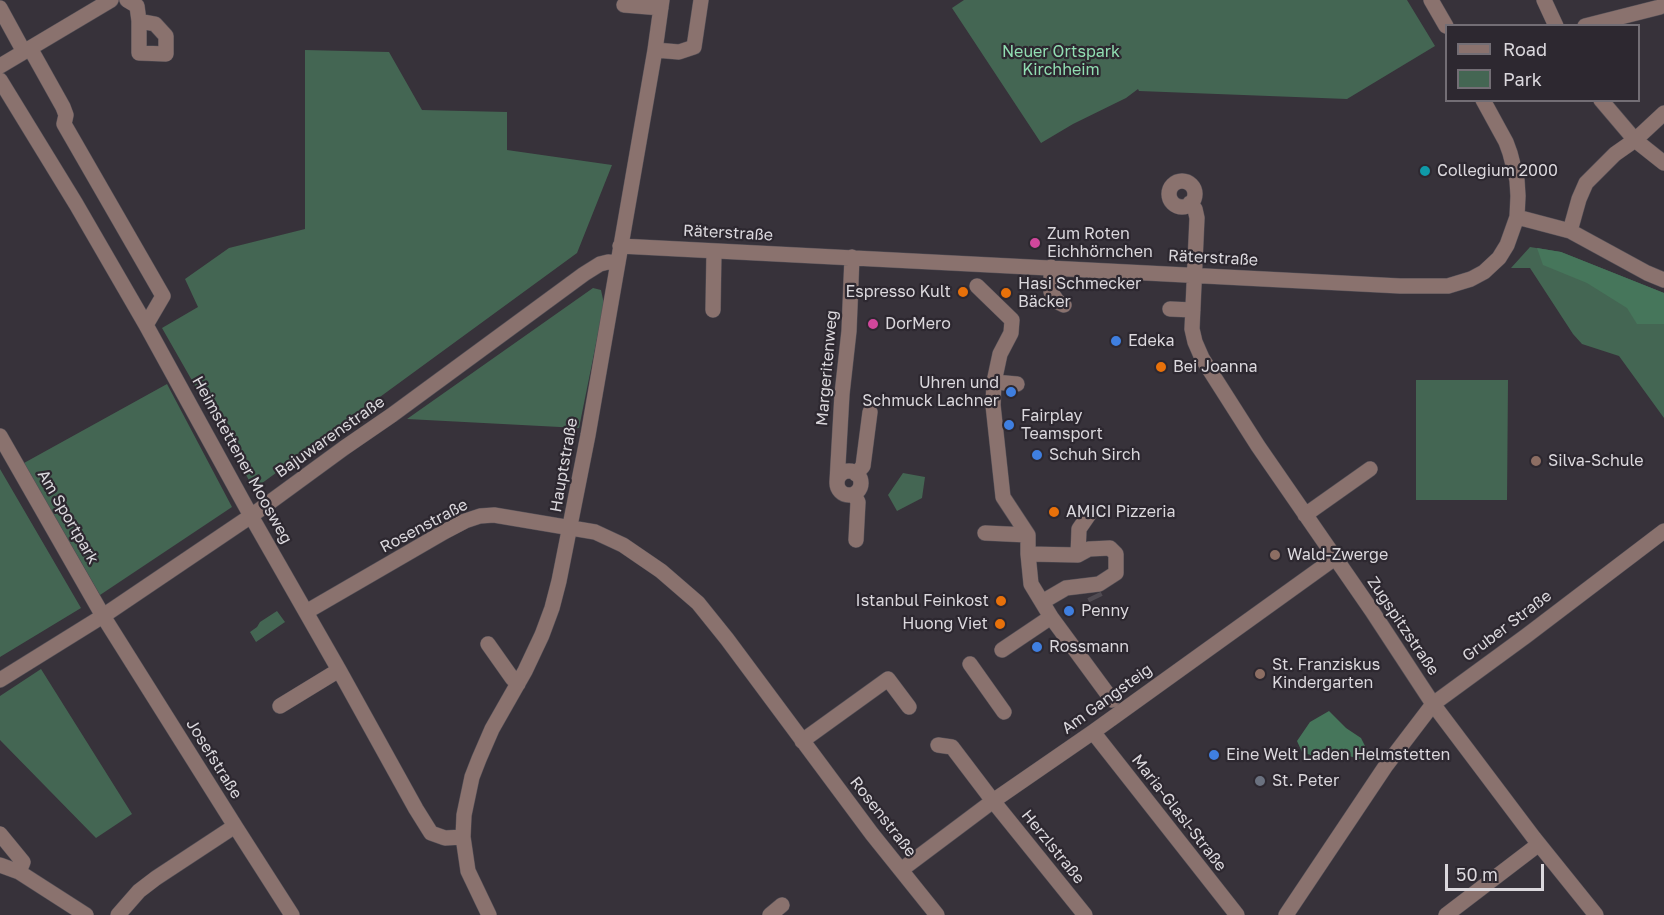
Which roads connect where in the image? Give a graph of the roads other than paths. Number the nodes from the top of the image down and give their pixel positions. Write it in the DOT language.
graph roads {
  1 [pos="111,0"];
  2 [pos="128,0"];
  3 [pos="701,0"];
  4 [pos="1431,0"];
  5 [pos="1544,0"];
  6 [pos="661,4"];
  7 [pos="1664,4"];
  8 [pos="624,5"];
  9 [pos="0,8"];
  10 [pos="140,21"];
  11 [pos="1445,24"];
  12 [pos="1555,24"];
  13 [pos="1593,24"];
  14 [pos="27,50"];
  15 [pos="655,50"];
  16 [pos="0,66"];
  17 [pos="0,80"];
  18 [pos="1484,102"];
  19 [pos="1603,102"];
  20 [pos="1664,113"];
  21 [pos="1635,140"];
  22 [pos="1664,163"];
  23 [pos="1190,203"];
  24 [pos="1517,217"];
  25 [pos="1570,231"];
  26 [pos="620,246"];
  27 [pos="714,251"];
  28 [pos="852,257"];
  29 [pos="618,262"];
  30 [pos="1051,267"];
  31 [pos="1194,275"];
  32 [pos="1664,280"];
  33 [pos="977,286"];
  34 [pos="1064,305"];
  35 [pos="1170,309"];
  36 [pos="712,310"];
  37 [pos="1193,310"];
  38 [pos="146,325"];
  39 [pos="994,382"];
  40 [pos="1017,384"];
  41 [pos="870,412"];
  42 [pos="0,436"];
  43 [pos="1370,469"];
  44 [pos="856,474"];
  45 [pos="837,482"];
  46 [pos="854,494"];
  47 [pos="1090,513"];
  48 [pos="1305,515"];
  49 [pos="251,516"];
  50 [pos="571,528"];
  51 [pos="1664,531"];
  52 [pos="985,533"];
  53 [pos="1029,535"];
  54 [pos="856,540"];
  55 [pos="1028,554"];
  56 [pos="1078,555"];
  57 [pos="1335,558"];
  58 [pos="1042,602"];
  59 [pos="306,612"];
  60 [pos="103,616"];
  61 [pos="1051,616"];
  62 [pos="488,644"];
  63 [pos="1002,650"];
  64 [pos="970,664"];
  65 [pos="339,670"];
  66 [pos="0,680"];
  67 [pos="518,684"];
  68 [pos="1112,700"];
  69 [pos="1433,704"];
  70 [pos="280,706"];
  71 [pos="909,707"];
  72 [pos="1004,712"];
  73 [pos="1093,732"];
  74 [pos="802,741"];
  75 [pos="938,745"];
  76 [pos="993,801"];
  77 [pos="235,826"];
  78 [pos="0,834"];
  79 [pos="463,837"];
  80 [pos="1539,844"];
  81 [pos="0,865"];
  82 [pos="901,870"];
  83 [pos="18,872"];
  84 [pos="782,905"];
  85 [pos="86,915"];
  86 [pos="118,915"];
  87 [pos="292,915"];
  88 [pos="489,915"];
  89 [pos="770,915"];
  90 [pos="936,915"];
  91 [pos="1085,915"];
  92 [pos="1237,915"];
  93 [pos="1286,915"];
  94 [pos="1446,915"];
  95 [pos="1596,915"];
  1 -- 14 [label="street"];
  2 -- 10 [label="street"];
  3 -- 15 [label="street"];
  4 -- 11 [label="street"];
  5 -- 12 [label="street"];
  6 -- 8 [label="street"];
  6 -- 15 [label="street, Hauptstraße"];
  7 -- 13 [label="street"];
  9 -- 14 [label="street"];
  14 -- 16 [label="street"];
  14 -- 38 [label="street"];
  15 -- 26 [label="street, Hauptstraße"];
  17 -- 38 [label="street, Heimstettener Moosweg"];
  18 -- 24 [label="street, Räterstraße"];
  19 -- 21 [label="street"];
  20 -- 21 [label="street"];
  21 -- 22 [label="street"];
  21 -- 25 [label="street"];
  23 -- 31 [label="street, Zugspitzstraße"];
  24 -- 25 [label="street"];
  24 -- 31 [label="street, Räterstraße"];
  25 -- 32 [label="street"];
  26 -- 27 [label="street, Räterstraße"];
  26 -- 29 [label="street, Hauptstraße"];
  27 -- 28 [label="street, Räterstraße"];
  27 -- 36 [label="street"];
  28 -- 30 [label="street, Räterstraße"];
  28 -- 45 [label="street, Margeritenweg"];
  29 -- 49 [label="street, Bajuwarenstraße"];
  29 -- 50 [label="street, Hauptstraße"];
  30 -- 31 [label="street, Räterstraße"];
  30 -- 34 [label="street"];
  31 -- 37 [label="street, Zugspitzstraße"];
  33 -- 39 [label="street"];
  35 -- 37 [label="street"];
  37 -- 48 [label="street, Zugspitzstraße"];
  38 -- 49 [label="street, Heimstettener Moosweg"];
  39 -- 40 [label="street"];
  39 -- 53 [label="street"];
  41 -- 44 [label="street"];
  42 -- 60 [label="street, Am Sportpark"];
  43 -- 48 [label="street"];
  44 -- 45 [label="street"];
  44 -- 46 [label="street"];
  45 -- 46 [label="street"];
  46 -- 54 [label="street"];
  47 -- 56 [label="street"];
  48 -- 57 [label="street, Zugspitzstraße"];
  49 -- 59 [label="street, Heimstettener Moosweg"];
  49 -- 60 [label="street, Bajuwarenstraße"];
  50 -- 59 [label="street, Rosenstraße"];
  50 -- 67 [label="street, Hauptstraße"];
  50 -- 74 [label="street, Rosenstraße"];
  51 -- 69 [label="street, Gruber Straße"];
  52 -- 53 [label="street"];
  53 -- 55 [label="street"];
  55 -- 56 [label="street"];
  55 -- 58 [label="street"];
  56 -- 58 [label="street"];
  57 -- 69 [label="street, Zugspitzstraße"];
  57 -- 73 [label="street, Am Gangsteig"];
  58 -- 61 [label="street"];
  59 -- 65 [label="street, Heimstettener Moosweg"];
  60 -- 66 [label="street, Bajuwarenstraße"];
  60 -- 77 [label="street, Josefstraße"];
  61 -- 63 [label="street"];
  61 -- 68 [label="street"];
  62 -- 67 [label="street"];
  64 -- 72 [label="street"];
  65 -- 70 [label="street"];
  65 -- 79 [label="street, Heimstettener Moosweg"];
  67 -- 79 [label="street, Hauptstraße"];
  69 -- 80 [label="street, Zugspitzstraße"];
  69 -- 93 [label="street, Gruber Straße"];
  71 -- 74 [label="street"];
  73 -- 76 [label="street, Am Gangsteig"];
  73 -- 92 [label="street, Maria-Glasl-Straße"];
  74 -- 82 [label="street, Rosenstraße"];
  75 -- 76 [label="street, Herzlstraße"];
  76 -- 82 [label="street, Am Gangsteig"];
  76 -- 91 [label="street, Herzlstraße"];
  77 -- 86 [label="street, Josefstraße"];
  77 -- 87 [label="street"];
  78 -- 83 [label="street"];
  79 -- 88 [label="street, Hauptstraße"];
  80 -- 94 [label="street"];
  80 -- 95 [label="street, Zugspitzstraße"];
  81 -- 83 [label="street"];
  82 -- 90 [label="street, Rosenstraße"];
  83 -- 85 [label="street"];
  84 -- 89 [label="street"];
}
